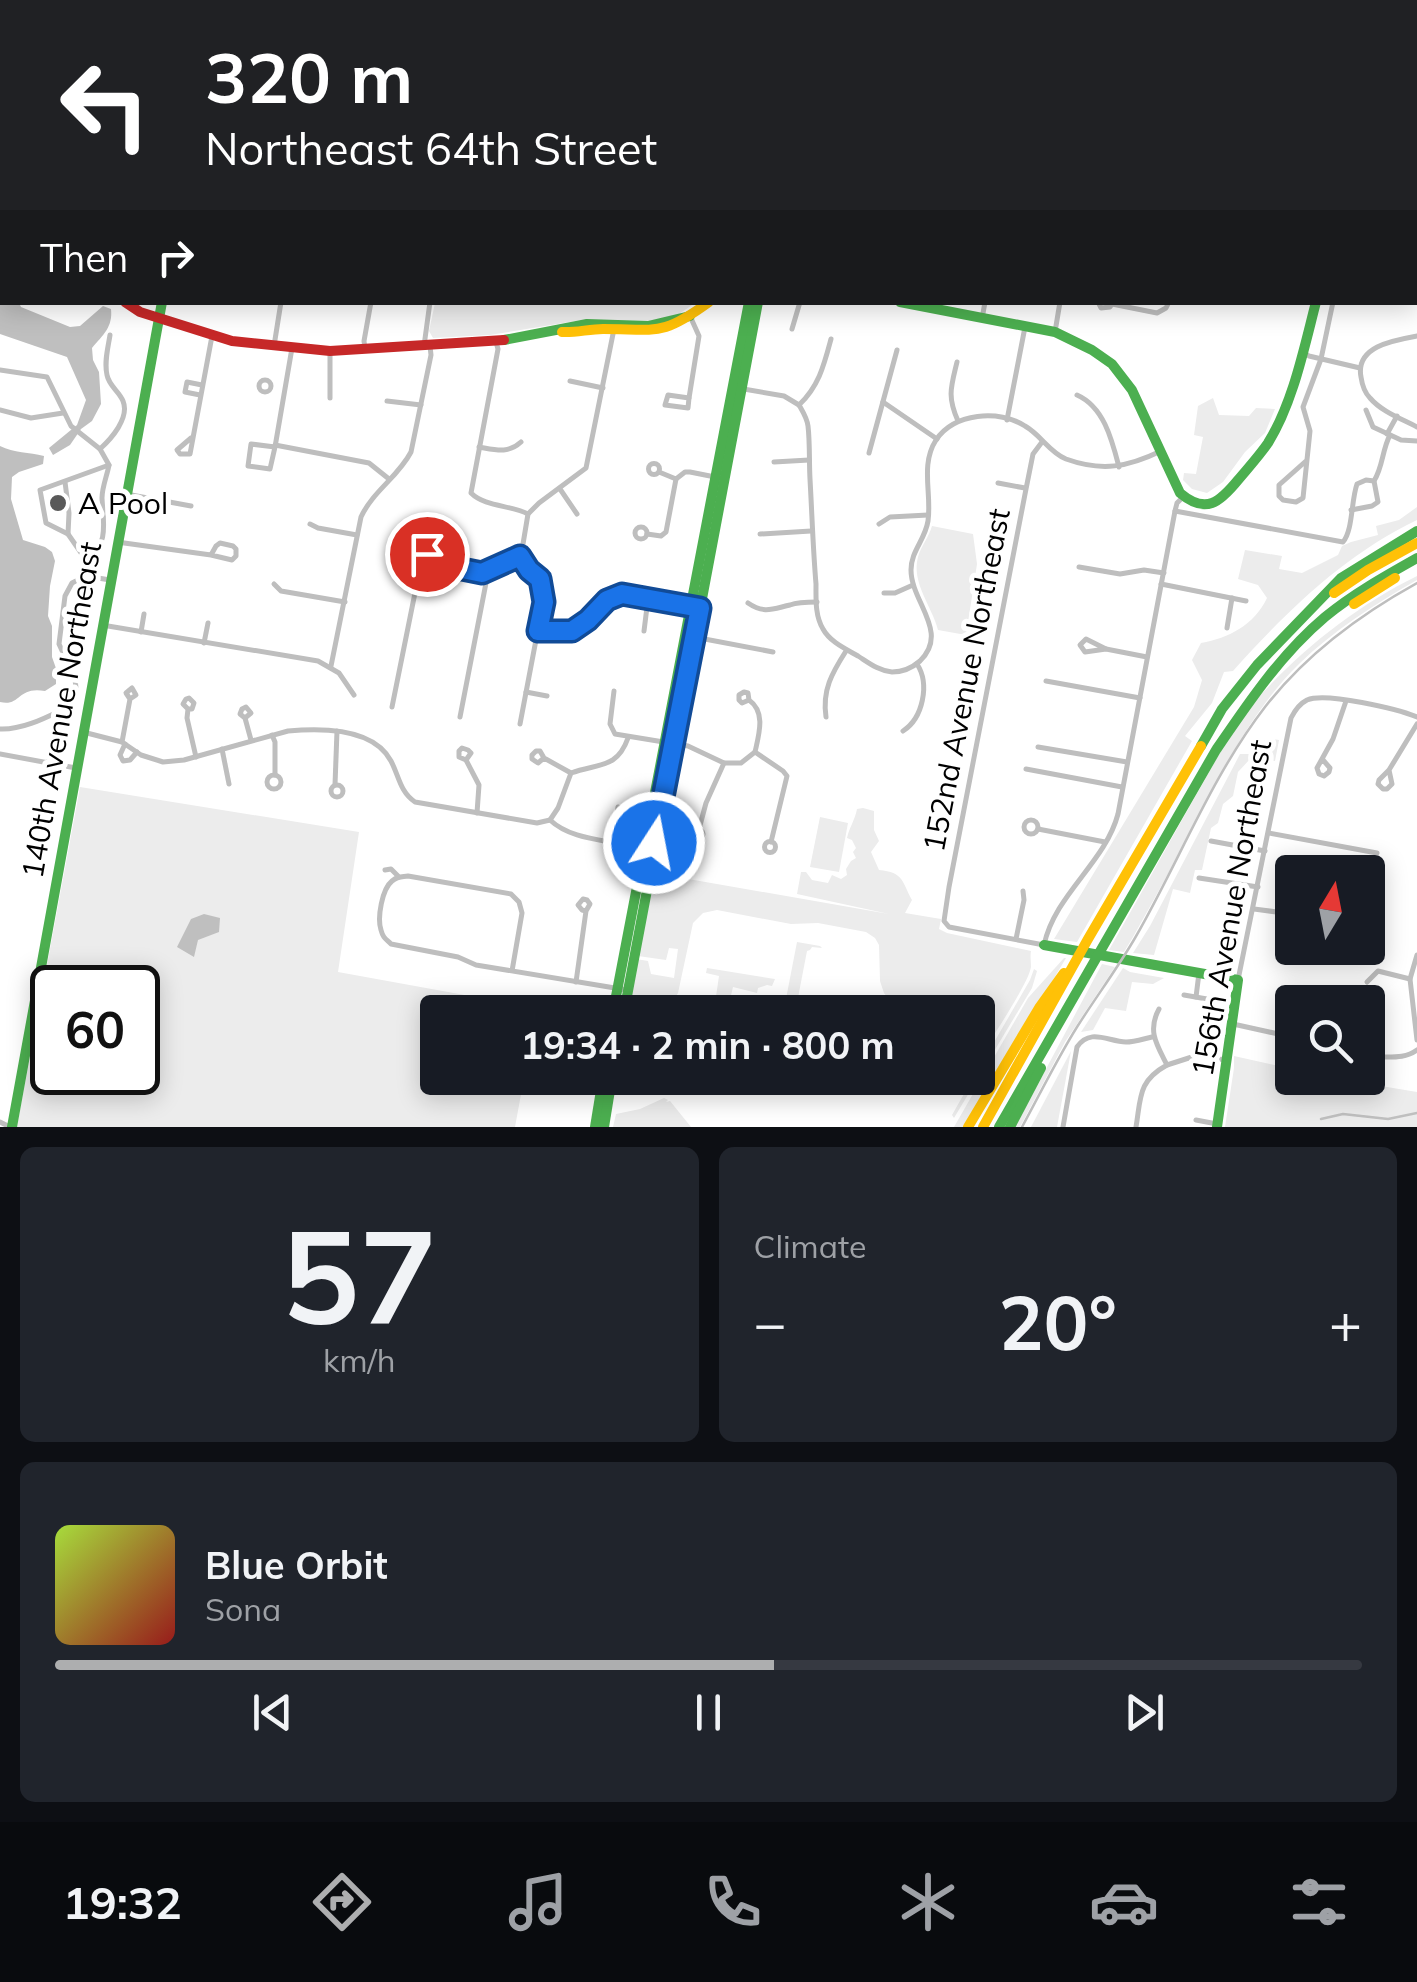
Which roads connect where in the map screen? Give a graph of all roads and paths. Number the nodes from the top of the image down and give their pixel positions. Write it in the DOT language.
graph roads {
  1 [pos="131,305"];
  2 [pos="161,305"];
  3 [pos="281,305"];
  4 [pos="371,305"];
  5 [pos="430,305"];
  6 [pos="705,305"];
  7 [pos="749,305"];
  8 [pos="757,305"];
  9 [pos="799,305"];
  10 [pos="915,305"];
  11 [pos="984,305"];
  12 [pos="1059,305"];
  13 [pos="1121,305"];
  14 [pos="1167,305"];
  15 [pos="1315,305"];
  16 [pos="1332,305"];
  17 [pos="690,316"];
  18 [pos="159,318"];
  19 [pos="982,319"];
  20 [pos="615,327"];
  21 [pos="1025,327"];
  22 [pos="792,329"];
  23 [pos="1054,332"];
  24 [pos="110,335"];
  25 [pos="212,336"];
  26 [pos="1417,336"];
  27 [pos="830,338"];
  28 [pos="496,342"];
  29 [pos="274,346"];
  30 [pos="427,346"];
  31 [pos="292,348"];
  32 [pos="365,349"];
  33 [pos="897,350"];
  34 [pos="330,351"];
  35 [pos="1303,352"];
  36 [pos="1321,358"];
  37 [pos="957,362"];
  38 [pos="1360,368"];
  39 [pos="0,370"];
  40 [pos="570,381"];
  41 [pos="202,385"];
  42 [pos="271,388"];
  43 [pos="603,388"];
  44 [pos="737,388"];
  45 [pos="284,390"];
  46 [pos="200,395"];
  47 [pos="1078,395"];
  48 [pos="330,398"];
  49 [pos="690,398"];
  50 [pos="387,401"];
  51 [pos="883,402"];
  52 [pos="422,405"];
  53 [pos="799,405"];
  54 [pos="1366,410"];
  55 [pos="3,411"];
  56 [pos="63,413"];
  57 [pos="1397,416"];
  58 [pos="1008,420"];
  59 [pos="958,421"];
  60 [pos="1417,427"];
  61 [pos="1388,434"];
  62 [pos="191,438"];
  63 [pos="937,439"];
  64 [pos="1417,441"];
  65 [pos="521,442"];
  66 [pos="1042,442"];
  67 [pos="275,446"];
  68 [pos="479,447"];
  69 [pos="100,449"];
  70 [pos="1161,451"];
  71 [pos="869,453"];
  72 [pos="809,460"];
  73 [pos="1306,461"];
  74 [pos="774,462"];
  75 [pos="109,464"];
  76 [pos="1119,467"];
  77 [pos="659,472"];
  78 [pos="720,478"];
  79 [pos="389,479"];
  80 [pos="676,479"];
  81 [pos="1374,481"];
  82 [pos="64,482"];
  83 [pos="998,483"];
  84 [pos="560,489"];
  85 [pos="1026,489"];
  86 [pos="126,494"];
  87 [pos="1183,497"];
  88 [pos="191,506"];
  89 [pos="1351,510"];
  90 [pos="1175,511"];
  91 [pos="528,514"];
  92 [pos="577,514"];
  93 [pos="928,515"];
  94 [pos="310,524"];
  95 [pos="878,524"];
  96 [pos="1417,530"];
  97 [pos="812,531"];
  98 [pos="68,534"];
  99 [pos="647,534"];
  100 [pos="760,534"];
  101 [pos="357,535"];
  102 [pos="117,542"];
  103 [pos="1417,543"];
  104 [pos="211,555"];
  105 [pos="520,556"];
  106 [pos="86,560"];
  107 [pos="1417,562"];
  108 [pos="426,565"];
  109 [pos="1079,567"];
  110 [pos="482,573"];
  111 [pos="1164,573"];
  112 [pos="86,576"];
  113 [pos="110,580"];
  114 [pos="274,584"];
  115 [pos="1161,584"];
  116 [pos="914,586"];
  117 [pos="884,593"];
  118 [pos="648,598"];
  119 [pos="1232,598"];
  120 [pos="1246,601"];
  121 [pos="345,602"];
  122 [pos="748,602"];
  123 [pos="817,602"];
  124 [pos="694,607"];
  125 [pos="144,614"];
  126 [pos="1305,614"];
  127 [pos="208,624"];
  128 [pos="102,625"];
  129 [pos="1227,628"];
  130 [pos="538,631"];
  131 [pos="644,631"];
  132 [pos="141,632"];
  133 [pos="694,637"];
  134 [pos="204,643"];
  135 [pos="1106,649"];
  136 [pos="846,650"];
  137 [pos="774,652"];
  138 [pos="1148,657"];
  139 [pos="917,664"];
  140 [pos="330,666"];
  141 [pos="1046,681"];
  142 [pos="614,691"];
  143 [pos="526,692"];
  144 [pos="354,695"];
  145 [pos="547,696"];
  146 [pos="1140,698"];
  147 [pos="130,699"];
  148 [pos="749,700"];
  149 [pos="1346,700"];
  150 [pos="69,707"];
  151 [pos="392,707"];
  152 [pos="188,710"];
  153 [pos="826,717"];
  154 [pos="245,718"];
  155 [pos="460,718"];
  156 [pos="1417,720"];
  157 [pos="520,724"];
  158 [pos="0,729"];
  159 [pos="337,731"];
  160 [pos="82,732"];
  161 [pos="904,732"];
  162 [pos="272,735"];
  163 [pos="628,738"];
  164 [pos="251,740"];
  165 [pos="124,743"];
  166 [pos="668,743"];
  167 [pos="1038,746"];
  168 [pos="222,749"];
  169 [pos="137,752"];
  170 [pos="755,752"];
  171 [pos="0,754"];
  172 [pos="196,757"];
  173 [pos="544,758"];
  174 [pos="466,760"];
  175 [pos="1323,760"];
  176 [pos="1127,762"];
  177 [pos="47,763"];
  178 [pos="724,764"];
  179 [pos="76,768"];
  180 [pos="1026,769"];
  181 [pos="1389,770"];
  182 [pos="572,773"];
  183 [pos="275,775"];
  184 [pos="229,784"];
  185 [pos="335,785"];
  186 [pos="1123,787"];
  187 [pos="618,807"];
  188 [pos="477,813"];
  189 [pos="550,820"];
  190 [pos="699,829"];
  191 [pos="1038,830"];
  192 [pos="1268,833"];
  193 [pos="644,841"];
  194 [pos="1211,841"];
  195 [pos="771,842"];
  196 [pos="1105,842"];
  197 [pos="615,843"];
  198 [pos="1265,850"];
  199 [pos="1377,853"];
  200 [pos="1199,878"];
  201 [pos="394,880"];
  202 [pos="1258,887"];
  203 [pos="1022,892"];
  204 [pos="1254,909"];
  205 [pos="586,911"];
  206 [pos="1275,912"];
  207 [pos="1016,940"];
  208 [pos="1088,940"];
  209 [pos="1044,945"];
  210 [pos="1417,955"];
  211 [pos="1094,965"];
  212 [pos="512,971"];
  213 [pos="1199,973"];
  214 [pos="1410,979"];
  215 [pos="1238,980"];
  216 [pos="576,982"];
  217 [pos="1366,982"];
  218 [pos="622,989"];
  219 [pos="620,995"];
  220 [pos="623,995"];
  221 [pos="1184,995"];
  222 [pos="1196,996"];
  223 [pos="1207,998"];
  224 [pos="1159,1009"];
  225 [pos="1232,1024"];
  226 [pos="1275,1034"];
  227 [pos="1152,1038"];
  228 [pos="1417,1040"];
  229 [pos="1417,1050"];
  230 [pos="1385,1057"];
  231 [pos="1227,1060"];
  232 [pos="1167,1065"];
  233 [pos="600,1095"];
  234 [pos="609,1095"];
  235 [pos="1196,1120"];
  236 [pos="0,1122"];
  237 [pos="1217,1126"];
  238 [pos="11,1127"];
  239 [pos="595,1127"];
  240 [pos="604,1127"];
  241 [pos="968,1127"];
  242 [pos="983,1127"];
  243 [pos="999,1127"];
  244 [pos="1010,1127"];
  245 [pos="1063,1127"];
  246 [pos="1136,1127"];
  1 -- 18 [label="main road"];
  2 -- 18 [label="main road, 140th Avenue Northeast"];
  3 -- 29 [label="street"];
  4 -- 32 [label="street"];
  5 -- 30 [label="street"];
  6 -- 17 [label="main road"];
  7 -- 44 [label="main road"];
  8 -- 44 [label="main road"];
  9 -- 22 [label="street"];
  10 -- 19 [label="main road"];
  11 -- 19 [label="street"];
  12 -- 23 [label="street"];
  13 -- 14 [label="street"];
  15 -- 35 [label="main road"];
  16 -- 36 [label="street"];
  17 -- 20 [label="main road"];
  17 -- 49 [label="street"];
  18 -- 25 [label="main road"];
  18 -- 86 [label="main road, 140th Avenue Northeast"];
  19 -- 21 [label="main road"];
  20 -- 28 [label="main road"];
  20 -- 43 [label="street"];
  21 -- 23 [label="main road"];
  21 -- 58 [label="street"];
  23 -- 70 [label="main road"];
  24 -- 69 [label="street"];
  25 -- 29 [label="main road"];
  25 -- 41 [label="street"];
  26 -- 38 [label="street"];
  27 -- 53 [label="street"];
  28 -- 30 [label="main road"];
  28 -- 68 [label="street"];
  29 -- 31 [label="main road"];
  30 -- 32 [label="main road"];
  30 -- 52 [label="street"];
  31 -- 34 [label="main road"];
  31 -- 45 [label="street"];
  32 -- 34 [label="main road"];
  33 -- 51 [label="street"];
  34 -- 48 [label="street"];
  35 -- 36 [label="street"];
  35 -- 87 [label="main road"];
  36 -- 38 [label="street"];
  36 -- 73 [label="street"];
  37 -- 59 [label="street"];
  38 -- 57 [label="street"];
  39 -- 56 [label="street"];
  40 -- 43 [label="street"];
  41 -- 46 [label="street"];
  41 -- 46 [label="street"];
  42 -- 45 [label="street"];
  43 -- 84 [label="street"];
  44 -- 53 [label="street"];
  44 -- 78 [label="main road"];
  45 -- 67 [label="street"];
  46 -- 62 [label="street"];
  47 -- 76 [label="street"];
  49 -- 49 [label="street"];
  50 -- 52 [label="street"];
  51 -- 63 [label="street"];
  51 -- 71 [label="street"];
  52 -- 79 [label="street"];
  53 -- 72 [label="street"];
  54 -- 61 [label="street"];
  55 -- 56 [label="street"];
  56 -- 69 [label="street"];
  57 -- 60 [label="street"];
  57 -- 61 [label="street"];
  58 -- 59 [label="street"];
  58 -- 66 [label="street"];
  59 -- 63 [label="street"];
  61 -- 64 [label="street"];
  61 -- 81 [label="street"];
  63 -- 93 [label="street"];
  65 -- 68 [label="street"];
  66 -- 76 [label="street"];
  66 -- 85 [label="street, 152nd Avenue Northeast"];
  67 -- 67 [label="street"];
  67 -- 79 [label="street"];
  68 -- 91 [label="street"];
  69 -- 75 [label="street"];
  70 -- 76 [label="street"];
  70 -- 87 [label="main road"];
  72 -- 74 [label="street"];
  72 -- 97 [label="street"];
  73 -- 73 [label="street"];
  75 -- 82 [label="street"];
  75 -- 106 [label="street"];
  77 -- 80 [label="street"];
  78 -- 80 [label="street"];
  78 -- 124 [label="main road"];
  79 -- 101 [label="street"];
  80 -- 99 [label="street"];
  81 -- 89 [label="street"];
  81 -- 89 [label="street"];
  82 -- 98 [label="street"];
  82 -- 98 [label="street"];
  83 -- 85 [label="street"];
  84 -- 91 [label="street"];
  84 -- 92 [label="street"];
  85 -- 207 [label="street, 152nd Avenue Northeast"];
  86 -- 88 [label="street"];
  86 -- 102 [label="main road, 140th Avenue Northeast"];
  87 -- 90 [label="street"];
  89 -- 90 [label="street"];
  90 -- 111 [label="street"];
  91 -- 105 [label="street"];
  93 -- 95 [label="street"];
  93 -- 116 [label="street"];
  94 -- 101 [label="street"];
  96 -- 126 [label="main road"];
  97 -- 100 [label="street"];
  97 -- 123 [label="street"];
  98 -- 106 [label="street"];
  101 -- 121 [label="street"];
  102 -- 104 [label="street"];
  102 -- 113 [label="main road, 140th Avenue Northeast"];
  103 -- 126 [label="main road"];
  104 -- 104 [label="street"];
  105 -- 110 [label="street"];
  105 -- 130 [label="street"];
  106 -- 112 [label="street"];
  107 -- 211 [label="main road"];
  108 -- 108 [label="street"];
  108 -- 110 [label="street"];
  108 -- 151 [label="street"];
  109 -- 111 [label="street"];
  110 -- 155 [label="street"];
  111 -- 115 [label="street"];
  112 -- 113 [label="street"];
  112 -- 150 [label="street"];
  113 -- 128 [label="main road, 140th Avenue Northeast"];
  114 -- 121 [label="street"];
  115 -- 119 [label="street"];
  115 -- 138 [label="street"];
  116 -- 117 [label="street"];
  116 -- 139 [label="street"];
  118 -- 124 [label="street"];
  118 -- 130 [label="street"];
  118 -- 131 [label="street"];
  119 -- 120 [label="street"];
  119 -- 129 [label="street"];
  121 -- 140 [label="street"];
  122 -- 123 [label="street"];
  123 -- 136 [label="street"];
  124 -- 133 [label="main road"];
  124 -- 166 [label="main road"];
  125 -- 132 [label="street"];
  126 -- 208 [label="main road"];
  127 -- 134 [label="street"];
  128 -- 132 [label="street"];
  128 -- 160 [label="main road, 140th Avenue Northeast"];
  130 -- 143 [label="street"];
  132 -- 134 [label="street"];
  133 -- 137 [label="street"];
  133 -- 166 [label="main road"];
  134 -- 140 [label="street"];
  135 -- 135 [label="street"];
  135 -- 138 [label="street"];
  136 -- 139 [label="street"];
  136 -- 153 [label="street"];
  138 -- 146 [label="street"];
  139 -- 161 [label="street"];
  140 -- 144 [label="street"];
  141 -- 146 [label="street"];
  142 -- 163 [label="street"];
  143 -- 145 [label="street"];
  143 -- 157 [label="street"];
  146 -- 176 [label="street"];
  147 -- 165 [label="street"];
  148 -- 170 [label="street"];
  149 -- 156 [label="street"];
  149 -- 175 [label="street"];
  149 -- 192 [label="street, 156th Avenue Northeast"];
  150 -- 158 [label="street"];
  150 -- 177 [label="street"];
  152 -- 172 [label="street"];
  154 -- 164 [label="street"];
  156 -- 181 [label="street"];
  159 -- 162 [label="street"];
  159 -- 185 [label="street"];
  159 -- 188 [label="street"];
  160 -- 165 [label="street"];
  160 -- 179 [label="main road, 140th Avenue Northeast"];
  162 -- 164 [label="street"];
  162 -- 183 [label="street"];
  163 -- 166 [label="street"];
  163 -- 182 [label="street"];
  164 -- 168 [label="street"];
  165 -- 169 [label="street"];
  165 -- 169 [label="street"];
  166 -- 178 [label="street"];
  166 -- 193 [label="main road"];
  166 -- 218 [label="main road"];
  167 -- 176 [label="street"];
  168 -- 172 [label="street"];
  168 -- 184 [label="street"];
  169 -- 172 [label="street"];
  170 -- 178 [label="street"];
  170 -- 195 [label="street"];
  171 -- 177 [label="street"];
  173 -- 182 [label="street"];
  174 -- 188 [label="street"];
  176 -- 186 [label="street"];
  177 -- 179 [label="street"];
  178 -- 190 [label="street"];
  179 -- 238 [label="main road, 140th Avenue Northeast"];
  180 -- 186 [label="street"];
  182 -- 189 [label="street"];
  186 -- 196 [label="street"];
  187 -- 193 [label="street"];
  188 -- 189 [label="street"];
  189 -- 197 [label="street"];
  191 -- 196 [label="street"];
  192 -- 198 [label="street, 156th Avenue Northeast"];
  192 -- 199 [label="street"];
  193 -- 218 [label="main road"];
  194 -- 198 [label="street"];
  196 -- 209 [label="street"];
  198 -- 202 [label="street, 156th Avenue Northeast"];
  200 -- 202 [label="street"];
  201 -- 201 [label="street"];
  201 -- 212 [label="street"];
  201 -- 212 [label="street"];
  202 -- 204 [label="street, 156th Avenue Northeast"];
  203 -- 207 [label="street"];
  204 -- 206 [label="street"];
  204 -- 215 [label="street, 156th Avenue Northeast"];
  205 -- 216 [label="street"];
  207 -- 209 [label="street"];
  208 -- 241 [label="main road"];
  208 -- 242 [label="main road"];
  209 -- 213 [label="main road"];
  210 -- 214 [label="street"];
  211 -- 243 [label="main road"];
  211 -- 244 [label="main road"];
  212 -- 216 [label="street"];
  213 -- 215 [label="main road"];
  213 -- 222 [label="street"];
  214 -- 217 [label="street"];
  214 -- 228 [label="street"];
  215 -- 225 [label="main road, 156th Avenue Northeast"];
  216 -- 218 [label="street"];
  218 -- 219 [label="main road"];
  218 -- 220 [label="main road"];
  221 -- 222 [label="street"];
  222 -- 223 [label="street"];
  224 -- 227 [label="street"];
  225 -- 226 [label="street"];
  225 -- 231 [label="main road, 156th Avenue Northeast"];
  227 -- 232 [label="street"];
  227 -- 245 [label="street"];
  229 -- 230 [label="street"];
  231 -- 232 [label="street"];
  231 -- 237 [label="main road, 156th Avenue Northeast"];
  232 -- 246 [label="street"];
  233 -- 239 [label="main road"];
  234 -- 240 [label="main road"];
  235 -- 237 [label="street, 156th Avenue Northeast"];
  236 -- 238 [label="street"];
}
